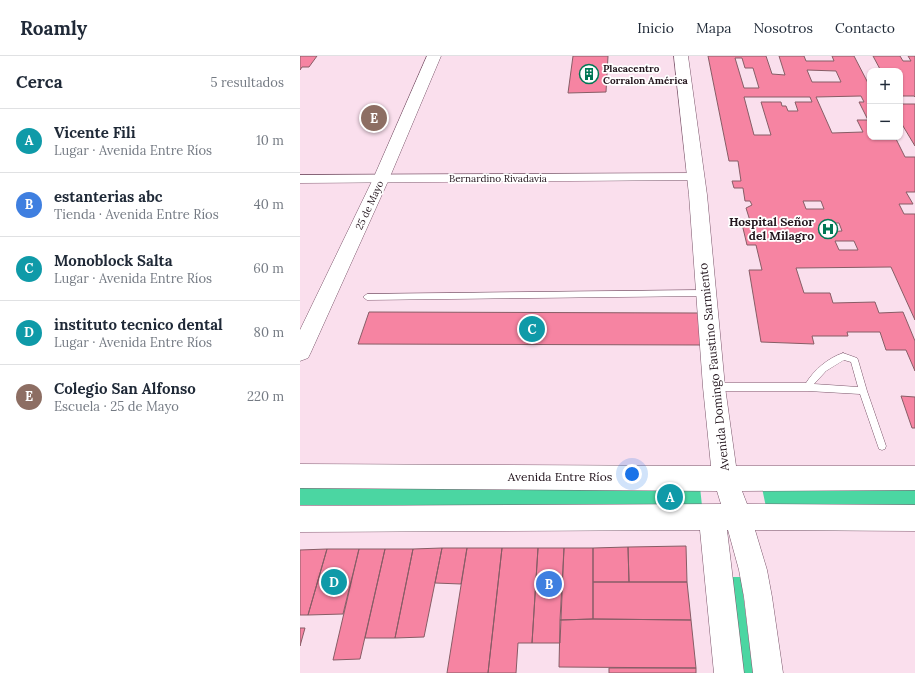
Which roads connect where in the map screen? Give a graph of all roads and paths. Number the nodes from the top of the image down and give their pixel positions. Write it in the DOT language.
graph roads {
  1 [pos="434,56"];
  2 [pos="681,56"];
  3 [pos="695,177"];
  4 [pos="300,179"];
  5 [pos="381,179"];
  6 [pos="706,293"];
  7 [pos="366,296"];
  8 [pos="300,352"];
  9 [pos="714,386"];
  10 [pos="808,387"];
  11 [pos="863,391"];
  12 [pos="882,446"];
  13 [pos="300,476"];
  14 [pos="725,478"];
  15 [pos="915,478"];
  16 [pos="725,517"];
  17 [pos="915,518"];
  18 [pos="300,519"];
  19 [pos="729,673"];
  20 [pos="768,673"];
  1 -- 5 [label="main road, 25 de Mayo"];
  2 -- 3 [label="main road, Avenida Domingo Faustino Sarmiento"];
  3 -- 5 [label="street, Bernardino Rivadavia"];
  3 -- 6 [label="main road, Avenida Domingo Faustino Sarmiento"];
  4 -- 5 [label="street, Bernardino Rivadavia"];
  5 -- 8 [label="main road, 25 de Mayo"];
  6 -- 7 [label="lane"];
  6 -- 9 [label="main road, Avenida Domingo Faustino Sarmiento"];
  9 -- 10 [label="lane"];
  9 -- 14 [label="main road, Avenida Domingo Faustino Sarmiento"];
  10 -- 11 [label="lane"];
  10 -- 11 [label="lane"];
  11 -- 12 [label="lane"];
  13 -- 14 [label="main road, Avenida Entre Ríos"];
  14 -- 15 [label="main road, Avenida Entre Ríos"];
  14 -- 16 [label="main road, Avenida Domingo Faustino Sarmiento"];
  16 -- 17 [label="main road"];
  16 -- 18 [label="main road"];
  16 -- 19 [label="main road, Avenida Domingo Faustino Sarmiento"];
  16 -- 20 [label="main road, Avenida Domingo Faustino Sarmiento"];
}
